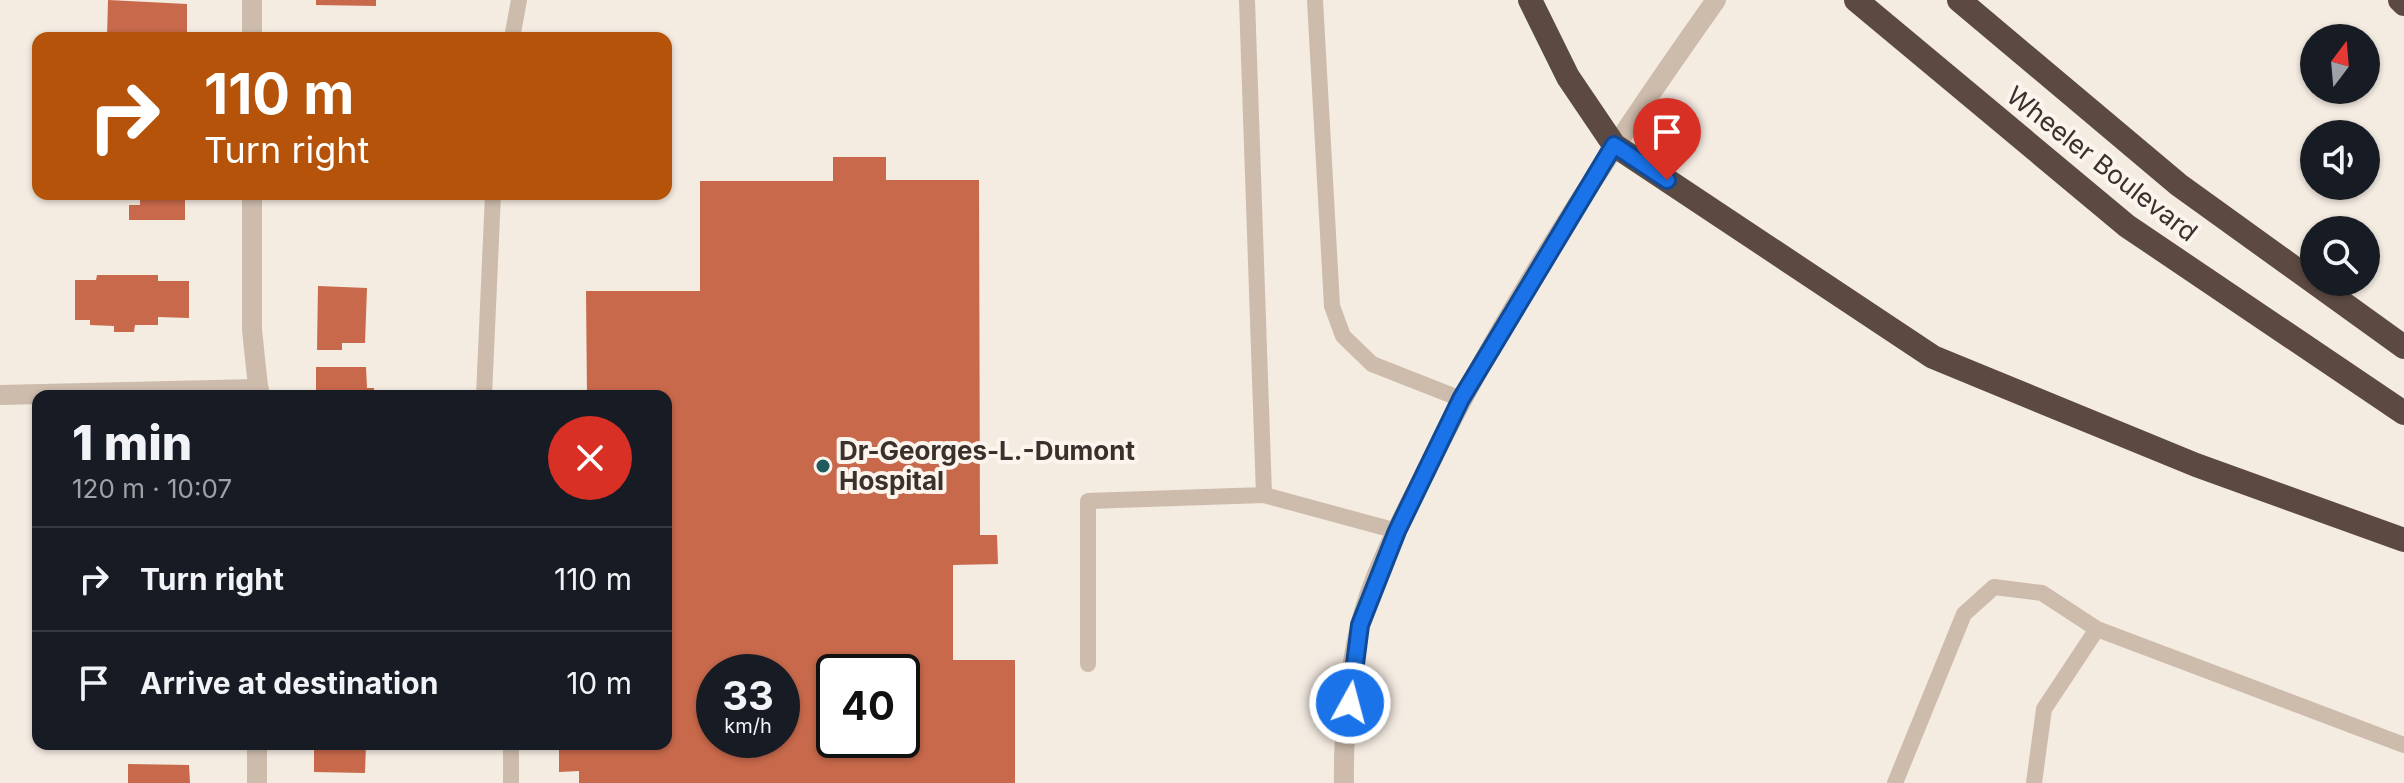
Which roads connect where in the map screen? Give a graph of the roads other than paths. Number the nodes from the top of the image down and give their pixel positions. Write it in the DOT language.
graph roads {
  1 [pos="252,0"];
  2 [pos="519,0"];
  3 [pos="1247,0"];
  4 [pos="1315,0"];
  5 [pos="1530,0"];
  6 [pos="1716,0"];
  7 [pos="1856,0"];
  8 [pos="1959,0"];
  9 [pos="2400,0"];
  10 [pos="2404,4"];
  11 [pos="252,32"];
  12 [pos="513,32"];
  13 [pos="1614,145"];
  14 [pos="252,200"];
  15 [pos="493,200"];
  16 [pos="2404,347"];
  17 [pos="259,390"];
  18 [pos="484,390"];
  19 [pos="0,395"];
  20 [pos="32,395"];
  21 [pos="1461,399"];
  22 [pos="2404,413"];
  23 [pos="1264,495"];
  24 [pos="1397,531"];
  25 [pos="2404,540"];
  26 [pos="2097,629"];
  27 [pos="1088,664"];
  28 [pos="2404,745"];
  29 [pos="257,750"];
  30 [pos="511,750"];
  31 [pos="257,783"];
  32 [pos="511,783"];
  33 [pos="1344,783"];
  34 [pos="1895,783"];
  35 [pos="2034,783"];
  1 -- 11 [label="street"];
  2 -- 12 [label="lane"];
  3 -- 23 [label="lane"];
  4 -- 21 [label="lane"];
  5 -- 13 [label="highway"];
  6 -- 13 [label="street"];
  7 -- 22 [label="highway, Wheeler Boulevard"];
  8 -- 16 [label="highway, Wheeler Boulevard"];
  9 -- 10 [label="highway"];
  13 -- 21 [label="street"];
  13 -- 25 [label="highway"];
  14 -- 17 [label="street"];
  15 -- 18 [label="lane"];
  19 -- 20 [label="street"];
  21 -- 24 [label="street"];
  23 -- 24 [label="lane"];
  23 -- 27 [label="lane"];
  24 -- 33 [label="street"];
  26 -- 28 [label="lane"];
  26 -- 34 [label="lane"];
  26 -- 35 [label="lane"];
  29 -- 31 [label="street"];
  30 -- 32 [label="lane"];
}
